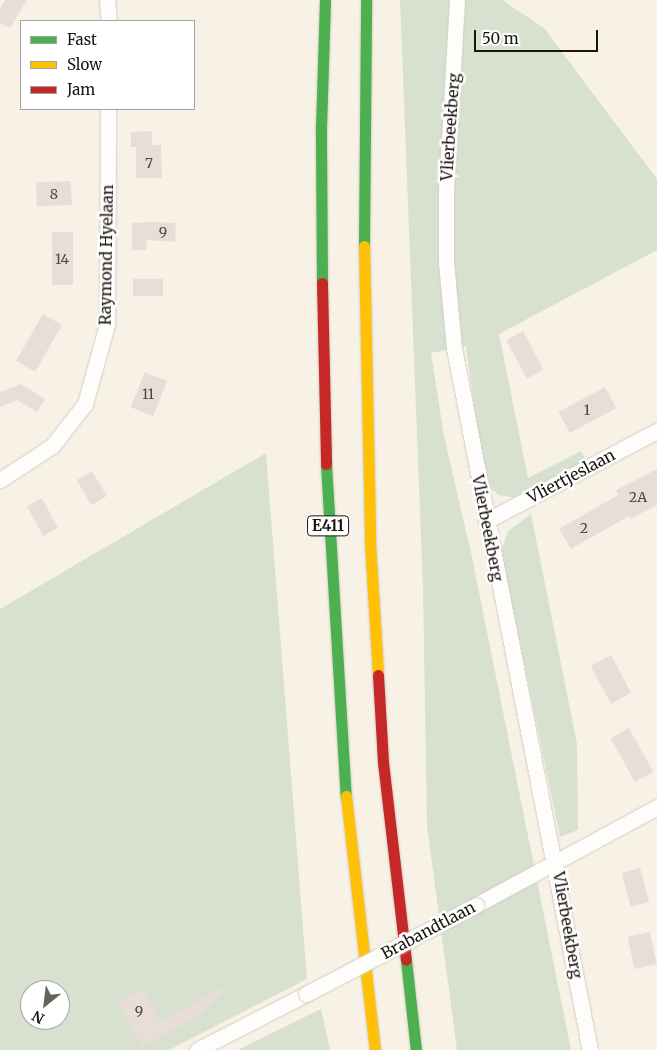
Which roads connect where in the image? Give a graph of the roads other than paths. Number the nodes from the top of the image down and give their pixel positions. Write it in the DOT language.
graph roads {
  1 [pos="106,0"];
  2 [pos="325,0"];
  3 [pos="366,0"];
  4 [pos="457,0"];
  5 [pos="109,20"];
  6 [pos="108,110"];
  7 [pos="657,431"];
  8 [pos="0,480"];
  9 [pos="486,521"];
  10 [pos="657,807"];
  11 [pos="556,860"];
  12 [pos="197,1050"];
  13 [pos="375,1050"];
  14 [pos="416,1050"];
  15 [pos="590,1050"];
  1 -- 5 [label="street"];
  2 -- 13 [label="highway, E411"];
  3 -- 14 [label="highway, E411"];
  4 -- 9 [label="street, Vlierbeekberg"];
  6 -- 8 [label="street, Raymond Hyelaan"];
  7 -- 9 [label="street, Vliertjeslaan"];
  9 -- 11 [label="street, Vlierbeekberg"];
  10 -- 11 [label="street, Brabandtlaan"];
  11 -- 12 [label="street, Brabandtlaan, bridge"];
  11 -- 15 [label="street, Vlierbeekberg"];
}
